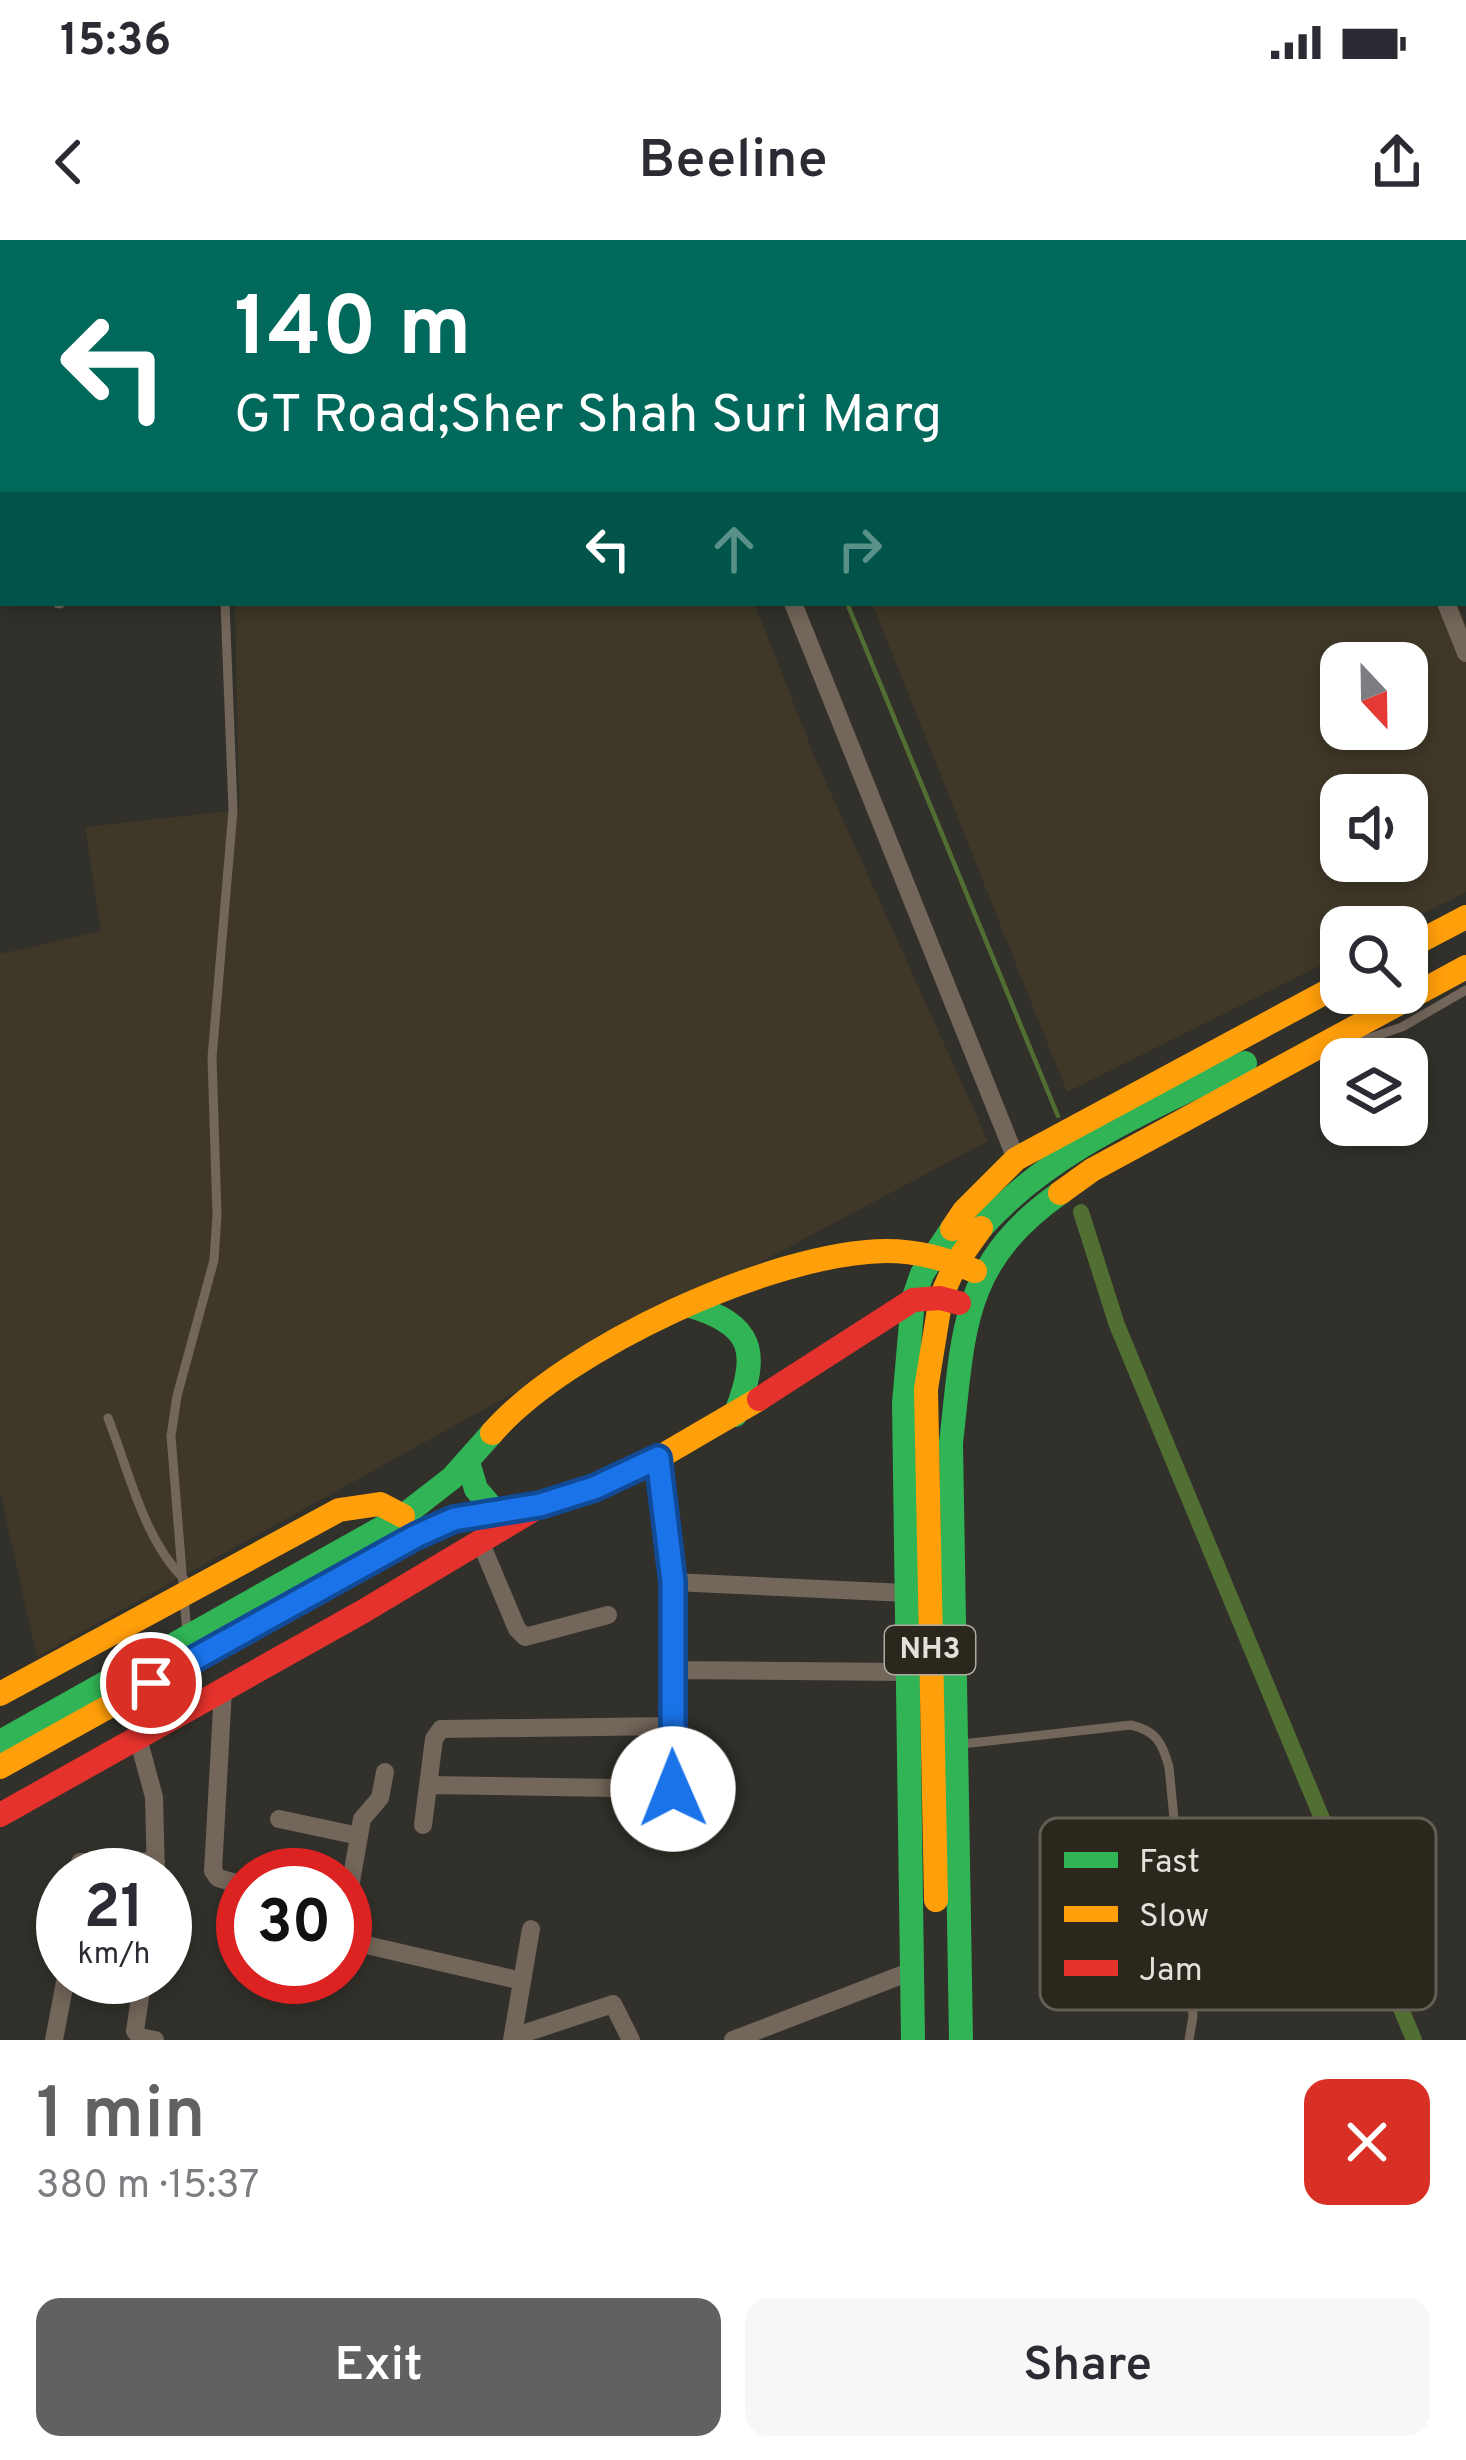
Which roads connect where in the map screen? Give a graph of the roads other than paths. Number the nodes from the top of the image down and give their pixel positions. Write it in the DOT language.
graph roads {
  1 [pos="225,606"];
  2 [pos="794,606"];
  3 [pos="1447,606"];
  4 [pos="1466,652"];
  5 [pos="1466,917"];
  6 [pos="1428,937"];
  7 [pos="1466,943"];
  8 [pos="1428,964"];
  9 [pos="1466,967"];
  10 [pos="1466,990"];
  11 [pos="1320,995"];
  12 [pos="1336,1014"];
  13 [pos="1339,1038"];
  14 [pos="1370,1038"];
  15 [pos="1320,1049"];
  16 [pos="1016,1159"];
  17 [pos="944,1259"];
  18 [pos="983,1274"];
  19 [pos="940,1298"];
  20 [pos="913,1300"];
  21 [pos="687,1305"];
  22 [pos="969,1305"];
  23 [pos="734,1415"];
  24 [pos="109,1418"];
  25 [pos="658,1458"];
  26 [pos="468,1462"];
  27 [pos="540,1505"];
  28 [pos="495,1511"];
  29 [pos="404,1516"];
  30 [pos="480,1541"];
  31 [pos="673,1582"];
  32 [pos="184,1585"];
  33 [pos="906,1593"];
  34 [pos="608,1615"];
  35 [pos="187,1639"];
  36 [pos="672,1670"];
  37 [pos="907,1672"];
  38 [pos="2,1688"];
  39 [pos="223,1690"];
  40 [pos="671,1726"];
  41 [pos="138,1738"];
  42 [pos="0,1742"];
  43 [pos="956,1744"];
  44 [pos="0,1767"];
  45 [pos="385,1772"];
  46 [pos="428,1784"];
  47 [pos="673,1789"];
  48 [pos="0,1815"];
  49 [pos="1174,1818"];
  50 [pos="279,1820"];
  51 [pos="423,1826"];
  52 [pos="671,1835"];
  53 [pos="359,1836"];
  54 [pos="155,1848"];
  55 [pos="357,1848"];
  56 [pos="216,1874"];
  57 [pos="531,1929"];
  58 [pos="372,1946"];
  59 [pos="912,1971"];
  60 [pos="521,1981"];
  61 [pos="61,2004"];
  62 [pos="139,2004"];
  63 [pos="1192,2010"];
  64 [pos="769,2033"];
  65 [pos="512,2038"];
  66 [pos="54,2040"];
  67 [pos="154,2040"];
  68 [pos="631,2040"];
  69 [pos="733,2040"];
  70 [pos="913,2040"];
  71 [pos="939,2040"];
  72 [pos="962,2040"];
  73 [pos="1189,2040"];
  1 -- 32 [label="lane"];
  2 -- 16 [label="street"];
  3 -- 4 [label="street"];
  5 -- 6 [label="main road"];
  7 -- 8 [label="main road"];
  9 -- 13 [label="main road, NH3"];
  10 -- 14 [label="lane"];
  11 -- 16 [label="main road"];
  12 -- 17 [label="main road, NH3"];
  15 -- 18 [label="main road, NH3"];
  16 -- 17 [label="main road"];
  17 -- 18 [label="main road"];
  17 -- 19 [label="main road, NH3"];
  17 -- 20 [label="main road"];
  17 -- 21 [label="main road"];
  18 -- 22 [label="main road, NH3"];
  19 -- 20 [label="main road"];
  19 -- 22 [label="main road"];
  19 -- 71 [label="main road, NH3"];
  20 -- 23 [label="main road"];
  20 -- 33 [label="main road"];
  21 -- 23 [label="main road"];
  21 -- 26 [label="main road"];
  22 -- 43 [label="main road, NH3"];
  23 -- 25 [label="main road"];
  24 -- 32 [label="lane"];
  25 -- 27 [label="main road"];
  25 -- 31 [label="street"];
  26 -- 28 [label="main road"];
  26 -- 29 [label="main road"];
  27 -- 28 [label="main road"];
  27 -- 30 [label="main road"];
  28 -- 44 [label="main road"];
  29 -- 32 [label="main road"];
  29 -- 35 [label="main road"];
  30 -- 34 [label="street"];
  30 -- 39 [label="main road"];
  31 -- 33 [label="street"];
  31 -- 36 [label="street"];
  32 -- 35 [label="lane"];
  32 -- 38 [label="main road"];
  33 -- 37 [label="main road"];
  35 -- 42 [label="main road"];
  36 -- 37 [label="street"];
  36 -- 40 [label="street"];
  37 -- 59 [label="main road"];
  39 -- 41 [label="main road"];
  39 -- 56 [label="street"];
  40 -- 46 [label="street"];
  40 -- 47 [label="street"];
  41 -- 48 [label="main road"];
  41 -- 54 [label="street"];
  43 -- 49 [label="lane"];
  43 -- 72 [label="main road, NH3"];
  45 -- 53 [label="street"];
  46 -- 47 [label="street"];
  46 -- 51 [label="street"];
  47 -- 52 [label="street"];
  50 -- 53 [label="street"];
  53 -- 55 [label="street"];
  57 -- 60 [label="street"];
  58 -- 60 [label="street"];
  59 -- 64 [label="street"];
  59 -- 70 [label="main road"];
  60 -- 65 [label="street"];
  61 -- 66 [label="street"];
  62 -- 67 [label="street"];
  63 -- 73 [label="lane"];
  64 -- 69 [label="street"];
  65 -- 68 [label="street"];
}
